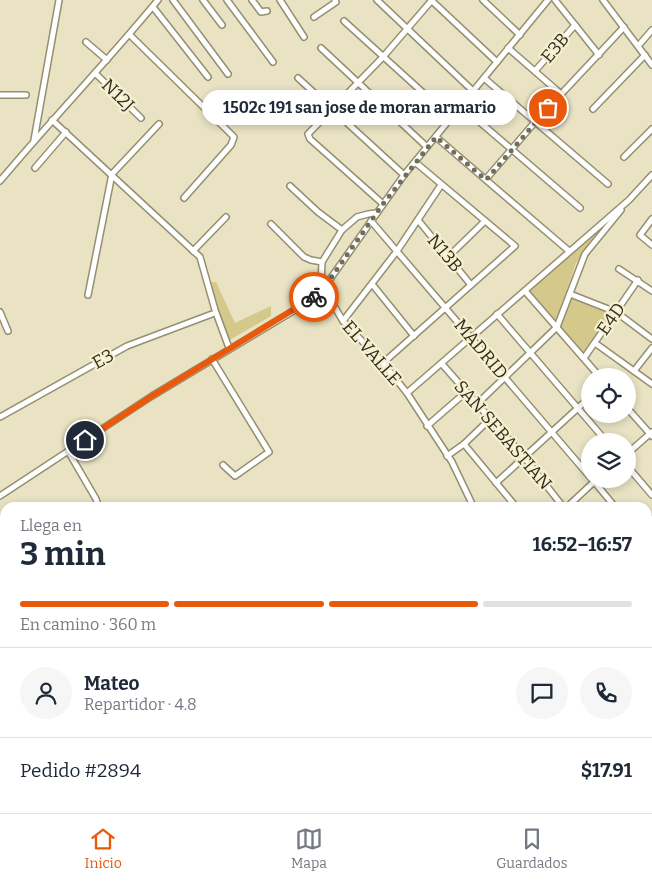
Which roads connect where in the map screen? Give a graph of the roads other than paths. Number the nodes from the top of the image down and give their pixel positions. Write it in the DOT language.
graph roads {
  1 [pos="59,0"];
  2 [pos="158,0"];
  3 [pos="173,0"];
  4 [pos="203,0"];
  5 [pos="227,0"];
  6 [pos="252,0"];
  7 [pos="280,0"];
  8 [pos="335,0"];
  9 [pos="377,0"];
  10 [pos="431,0"];
  11 [pos="482,0"];
  12 [pos="548,0"];
  13 [pos="555,0"];
  14 [pos="607,2"];
  15 [pos="153,6"];
  16 [pos="267,11"];
  17 [pos="314,17"];
  18 [pos="344,21"];
  19 [pos="222,25"];
  20 [pos="575,25"];
  21 [pos="624,28"];
  22 [pos="407,29"];
  23 [pos="652,30"];
  24 [pos="130,35"];
  25 [pos="520,35"];
  26 [pos="304,37"];
  27 [pos="86,42"];
  28 [pos="639,45"];
  29 [pos="320,48"];
  30 [pos="508,48"];
  31 [pos="598,55"];
  32 [pos="645,55"];
  33 [pos="383,57"];
  34 [pos="107,60"];
  35 [pos="272,62"];
  36 [pos="497,62"];
  37 [pos="652,65"];
  38 [pos="536,72"];
  39 [pos="95,73"];
  40 [pos="228,74"];
  41 [pos="208,77"];
  42 [pos="298,78"];
  43 [pos="484,78"];
  44 [pos="358,83"];
  45 [pos="473,91"];
  46 [pos="561,94"];
  47 [pos="0,95"];
  48 [pos="26,95"];
  49 [pos="462,106"];
  50 [pos="332,108"];
  51 [pos="593,109"];
  52 [pos="38,117"];
  53 [pos="141,118"];
  54 [pos="451,118"];
  55 [pos="50,122"];
  56 [pos="535,122"];
  57 [pos="159,124"];
  58 [pos="652,129"];
  59 [pos="66,132"];
  60 [pos="436,137"];
  61 [pos="34,141"];
  62 [pos="427,147"];
  63 [pos="512,149"];
  64 [pos="624,157"];
  65 [pos="415,162"];
  66 [pos="35,168"];
  67 [pos="112,174"];
  68 [pos="404,175"];
  69 [pos="652,175"];
  70 [pos="486,180"];
  71 [pos="0,181"];
  72 [pos="608,184"];
  73 [pos="441,185"];
  74 [pos="290,186"];
  75 [pos="184,198"];
  76 [pos="629,200"];
  77 [pos="383,204"];
  78 [pos="580,208"];
  79 [pos="376,213"];
  80 [pos="226,217"];
  81 [pos="652,219"];
  82 [pos="418,220"];
  83 [pos="371,221"];
  84 [pos="485,222"];
  85 [pos="271,224"];
  86 [pos="342,230"];
  87 [pos="652,245"];
  88 [pos="193,251"];
  89 [pos="397,251"];
  90 [pos="569,251"];
  91 [pos="448,257"];
  92 [pos="322,262"];
  93 [pos="619,269"];
  94 [pos="638,280"];
  95 [pos="372,284"];
  96 [pos="471,285"];
  97 [pos="323,289"];
  98 [pos="524,290"];
  99 [pos="652,291"];
  100 [pos="570,294"];
  101 [pos="88,295"];
  102 [pos="446,308"];
  103 [pos="0,312"];
  104 [pos="616,312"];
  105 [pos="212,314"];
  106 [pos="497,314"];
  107 [pos="343,321"];
  108 [pos="557,327"];
  109 [pos="8,331"];
  110 [pos="414,336"];
  111 [pos="471,338"];
  112 [pos="652,339"];
  113 [pos="595,343"];
  114 [pos="229,348"];
  115 [pos="652,348"];
  116 [pos="530,353"];
  117 [pos="584,358"];
  118 [pos="212,359"];
  119 [pos="383,363"];
  120 [pos="442,364"];
  121 [pos="592,368"];
  122 [pos="630,368"];
  123 [pos="636,368"];
  124 [pos="636,372"];
  125 [pos="504,377"];
  126 [pos="652,384"];
  127 [pos="466,392"];
  128 [pos="407,394"];
  129 [pos="477,404"];
  130 [pos="581,406"];
  131 [pos="578,409"];
  132 [pos="0,417"];
  133 [pos="636,418"];
  134 [pos="490,419"];
  135 [pos="427,426"];
  136 [pos="552,432"];
  137 [pos="599,433"];
  138 [pos="651,434"];
  139 [pos="464,444"];
  140 [pos="636,446"];
  141 [pos="68,451"];
  142 [pos="447,456"];
  143 [pos="524,457"];
  144 [pos="223,465"];
  145 [pos="581,465"];
  146 [pos="636,476"];
  147 [pos="496,483"];
  148 [pos="584,488"];
  149 [pos="600,488"];
  150 [pos="652,495"];
  151 [pos="0,496"];
  152 [pos="97,502"];
  153 [pos="471,502"];
  154 [pos="512,502"];
  155 [pos="560,502"];
  156 [pos="571,502"];
  157 [pos="611,502"];
  1 -- 52 [label="street"];
  2 -- 15 [label="street"];
  3 -- 40 [label="street"];
  4 -- 19 [label="street"];
  5 -- 35 [label="street"];
  6 -- 16 [label="street"];
  7 -- 26 [label="street"];
  8 -- 17 [label="street"];
  9 -- 22 [label="street"];
  10 -- 22 [label="street"];
  10 -- 36 [label="street"];
  11 -- 25 [label="street"];
  12 -- 25 [label="street"];
  13 -- 20 [label="street"];
  14 -- 21 [label="street"];
  15 -- 24 [label="street"];
  15 -- 41 [label="street"];
  18 -- 33 [label="street"];
  20 -- 31 [label="street"];
  20 -- 38 [label="street, E3B"];
  21 -- 28 [label="street"];
  21 -- 31 [label="street"];
  22 -- 33 [label="street"];
  22 -- 45 [label="street"];
  23 -- 28 [label="street"];
  24 -- 34 [label="street"];
  24 -- 75 [label="street"];
  25 -- 30 [label="street"];
  27 -- 34 [label="street"];
  28 -- 32 [label="street"];
  29 -- 44 [label="street"];
  30 -- 36 [label="street"];
  30 -- 38 [label="street"];
  31 -- 46 [label="street"];
  32 -- 37 [label="street"];
  32 -- 51 [label="street"];
  33 -- 44 [label="street"];
  33 -- 54 [label="street"];
  34 -- 39 [label="street"];
  36 -- 43 [label="street"];
  38 -- 46 [label="street"];
  39 -- 53 [label="street, N12J"];
  39 -- 55 [label="street"];
  42 -- 50 [label="street"];
  43 -- 45 [label="street"];
  43 -- 56 [label="street"];
  44 -- 50 [label="street"];
  44 -- 62 [label="street"];
  45 -- 49 [label="street"];
  46 -- 56 [label="street"];
  47 -- 48 [label="street"];
  49 -- 54 [label="street"];
  49 -- 63 [label="street"];
  50 -- 68 [label="street"];
  50 -- 77 [label="street"];
  52 -- 55 [label="street"];
  52 -- 61 [label="street"];
  54 -- 60 [label="street"];
  55 -- 59 [label="street"];
  55 -- 61 [label="street"];
  56 -- 63 [label="street"];
  56 -- 72 [label="street"];
  57 -- 67 [label="street"];
  58 -- 64 [label="street"];
  59 -- 66 [label="street"];
  59 -- 67 [label="street"];
  60 -- 62 [label="street"];
  60 -- 70 [label="street"];
  61 -- 71 [label="street"];
  62 -- 65 [label="street"];
  63 -- 70 [label="street"];
  63 -- 78 [label="street"];
  65 -- 68 [label="street"];
  65 -- 73 [label="street"];
  67 -- 88 [label="street"];
  67 -- 101 [label="street"];
  68 -- 77 [label="street"];
  69 -- 76 [label="street"];
  70 -- 90 [label="street"];
  73 -- 82 [label="street"];
  73 -- 84 [label="street"];
  74 -- 86 [label="street"];
  76 -- 90 [label="street"];
  76 -- 100 [label="street"];
  77 -- 79 [label="street"];
  79 -- 83 [label="street"];
  79 -- 86 [label="street"];
  80 -- 88 [label="street"];
  81 -- 87 [label="street"];
  82 -- 89 [label="street"];
  82 -- 91 [label="street, N13B"];
  83 -- 89 [label="street, MADRID"];
  83 -- 97 [label="street"];
  84 -- 91 [label="street"];
  84 -- 96 [label="street"];
  85 -- 92 [label="street"];
  86 -- 92 [label="street"];
  88 -- 114 [label="street"];
  89 -- 95 [label="street"];
  89 -- 102 [label="street, MADRID"];
  90 -- 98 [label="street"];
  91 -- 96 [label="street, N13B"];
  92 -- 97 [label="street, EL VALLE"];
  93 -- 94 [label="street"];
  94 -- 99 [label="street"];
  94 -- 104 [label="street, E4D"];
  95 -- 107 [label="street"];
  95 -- 110 [label="street"];
  96 -- 102 [label="street"];
  97 -- 107 [label="street, EL VALLE"];
  97 -- 114 [label="street"];
  98 -- 106 [label="street"];
  98 -- 108 [label="street"];
  100 -- 104 [label="street"];
  100 -- 108 [label="street"];
  102 -- 110 [label="street"];
  102 -- 111 [label="street, MADRID"];
  103 -- 109 [label="street"];
  104 -- 112 [label="street"];
  104 -- 113 [label="street, E4D"];
  105 -- 132 [label="street, E3"];
  106 -- 111 [label="street"];
  106 -- 116 [label="street"];
  107 -- 119 [label="street, EL VALLE"];
  108 -- 116 [label="street"];
  108 -- 117 [label="street"];
  110 -- 119 [label="street"];
  111 -- 120 [label="street"];
  111 -- 125 [label="street, MADRID"];
  113 -- 117 [label="street, E4D"];
  113 -- 122 [label="street"];
  114 -- 118 [label="street"];
  115 -- 123 [label="street"];
  116 -- 125 [label="street"];
  116 -- 131 [label="street"];
  117 -- 121 [label="street"];
  118 -- 141 [label="street"];
  118 -- 144 [label="street"];
  119 -- 128 [label="street, EL VALLE"];
  120 -- 127 [label="street, SAN SEBASTIAN"];
  120 -- 128 [label="street"];
  124 -- 126 [label="street"];
  125 -- 129 [label="street"];
  125 -- 136 [label="street, MADRID"];
  127 -- 129 [label="street, SAN SEBASTIAN"];
  127 -- 135 [label="street"];
  128 -- 135 [label="street, EL VALLE"];
  129 -- 134 [label="street, SAN SEBASTIAN"];
  130 -- 131 [label="street"];
  131 -- 136 [label="street"];
  131 -- 137 [label="street"];
  133 -- 138 [label="street"];
  134 -- 139 [label="street"];
  134 -- 143 [label="street, SAN SEBASTIAN"];
  135 -- 142 [label="street, EL VALLE"];
  136 -- 143 [label="street"];
  136 -- 145 [label="street, MADRID"];
  138 -- 140 [label="street"];
  139 -- 142 [label="street"];
  139 -- 147 [label="street"];
  141 -- 151 [label="street"];
  141 -- 152 [label="street"];
  142 -- 153 [label="street, EL VALLE"];
  143 -- 147 [label="street"];
  143 -- 155 [label="street, SAN SEBASTIAN"];
  146 -- 150 [label="street"];
  147 -- 154 [label="street"];
  148 -- 156 [label="street"];
  149 -- 157 [label="street, MADRID"];
}
